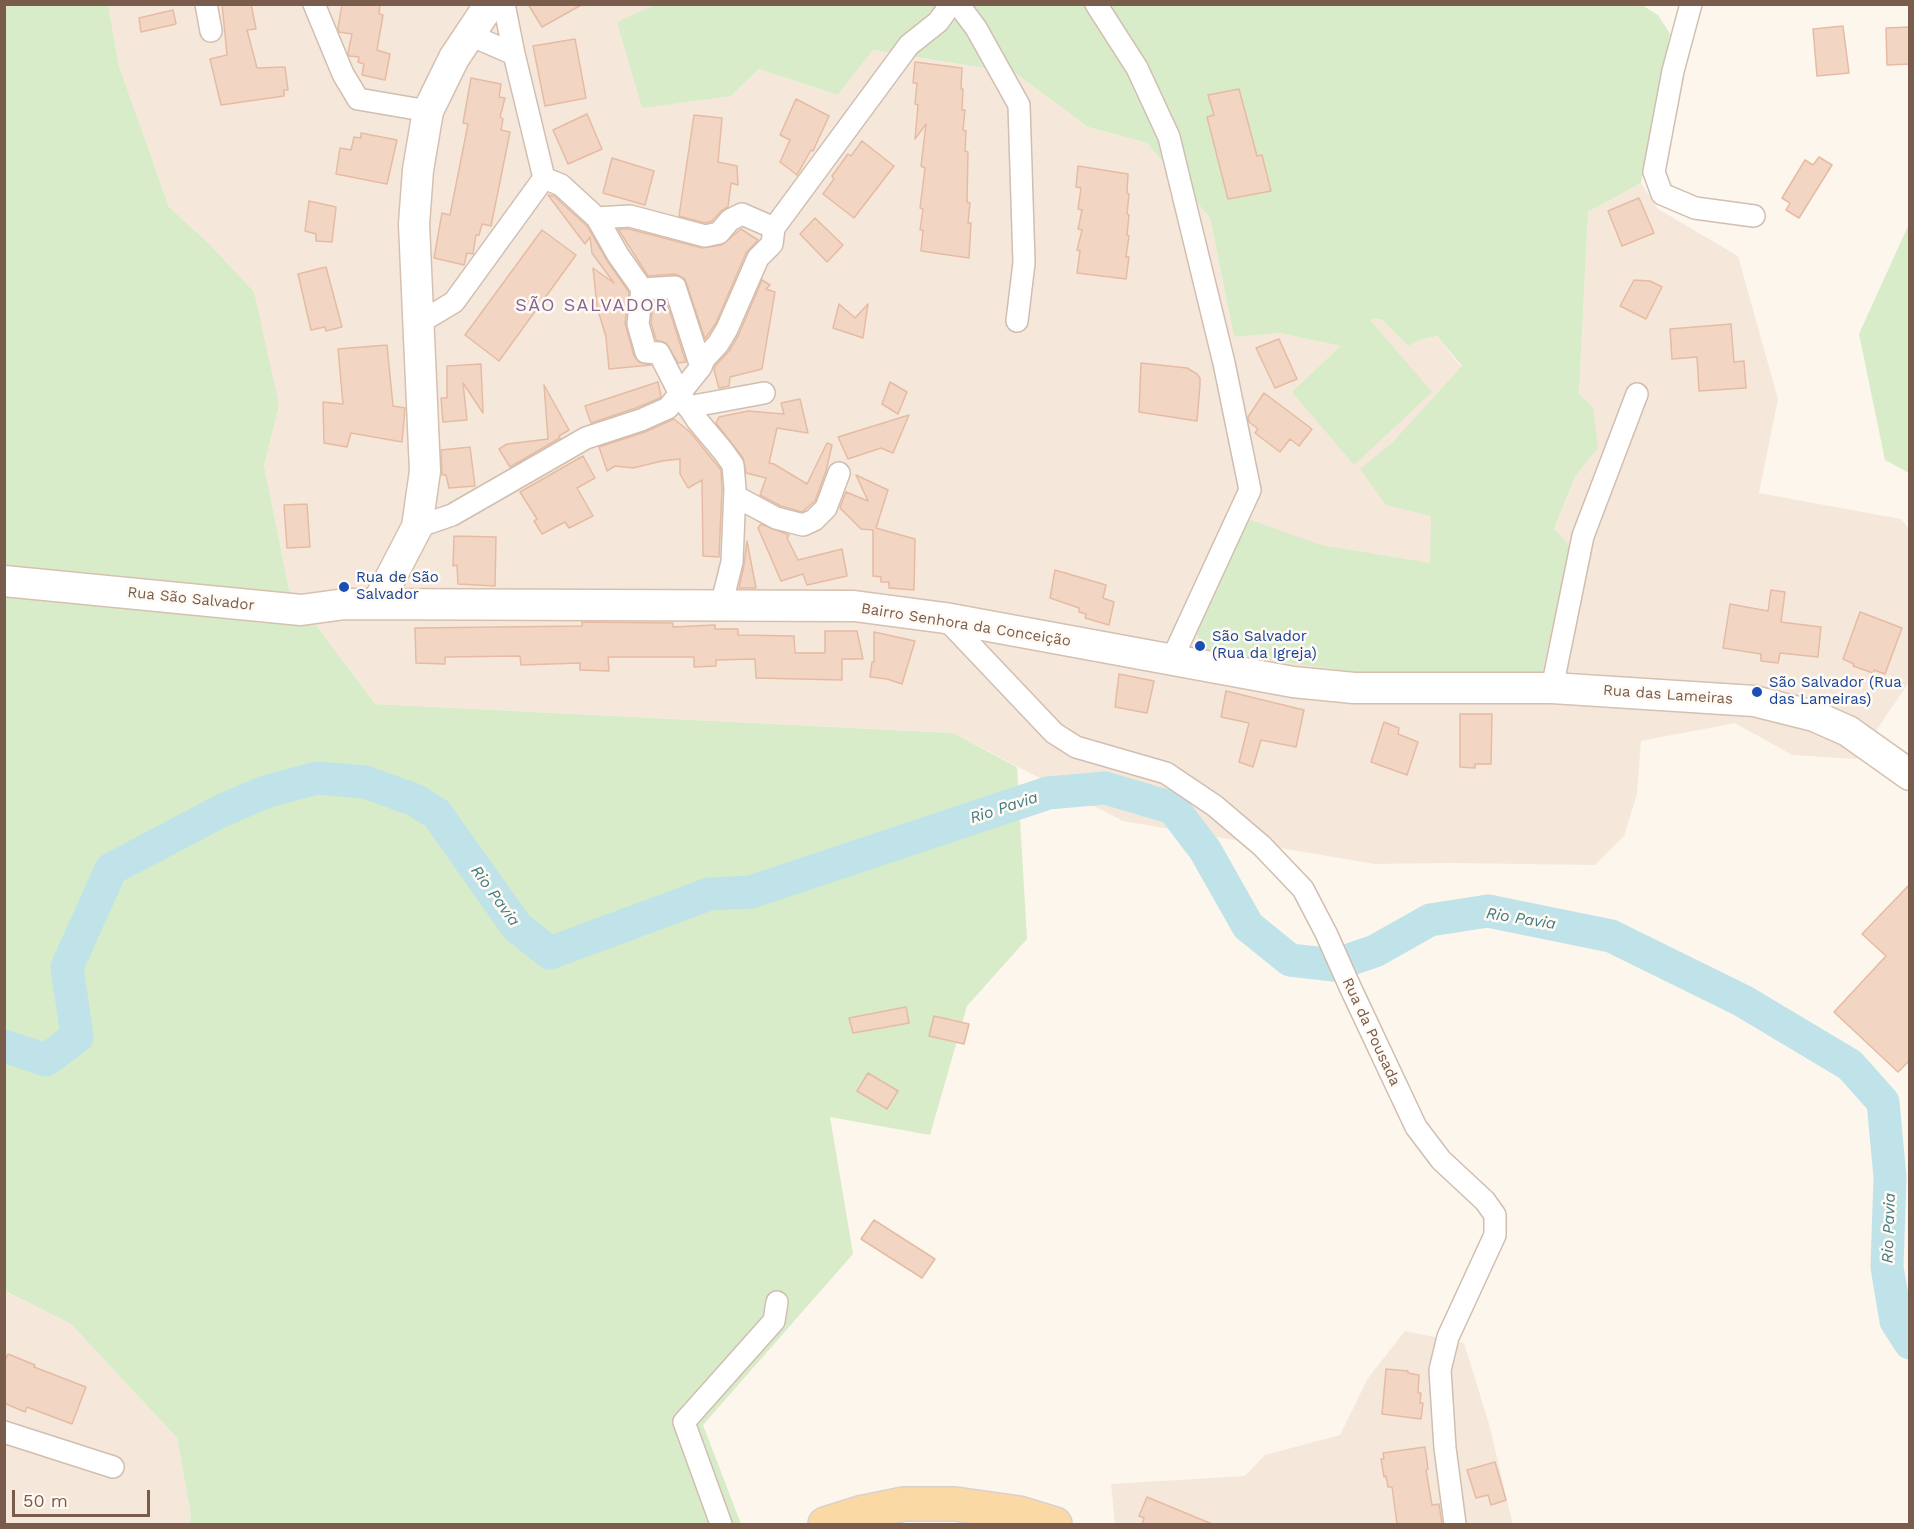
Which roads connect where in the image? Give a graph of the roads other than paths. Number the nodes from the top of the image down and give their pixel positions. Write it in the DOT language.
graph roads {
  1 [pos="206,4"];
  2 [pos="314,4"];
  3 [pos="490,4"];
  4 [pos="504,4"];
  5 [pos="951,4"];
  6 [pos="958,4"];
  7 [pos="1096,4"];
  8 [pos="1691,4"];
  9 [pos="211,32"];
  10 [pos="470,35"];
  11 [pos="514,54"];
  12 [pos="428,111"];
  13 [pos="544,178"];
  14 [pos="1754,216"];
  15 [pos="597,218"];
  16 [pos="774,228"];
  17 [pos="642,289"];
  18 [pos="1017,321"];
  19 [pos="419,323"];
  20 [pos="701,368"];
  21 [pos="764,393"];
  22 [pos="1637,394"];
  23 [pos="684,400"];
  24 [pos="839,472"];
  25 [pos="735,496"];
  26 [pos="417,527"];
  27 [pos="4,580"];
  28 [pos="377,604"];
  29 [pos="721,606"];
  30 [pos="945,618"];
  31 [pos="995,628"];
  32 [pos="1172,659"];
  33 [pos="994,671"];
  34 [pos="1444,688"];
  35 [pos="1552,688"];
  36 [pos="1910,775"];
  37 [pos="777,1302"];
  38 [pos="4,1432"];
  39 [pos="113,1467"];
  40 [pos="721,1524"];
  41 [pos="825,1524"];
  42 [pos="1055,1524"];
  43 [pos="1455,1524"];
  1 -- 9 [label="street"];
  2 -- 12 [label="street"];
  3 -- 10 [label="street"];
  4 -- 11 [label="street"];
  5 -- 16 [label="street"];
  6 -- 18 [label="street"];
  7 -- 32 [label="street"];
  8 -- 14 [label="street"];
  10 -- 11 [label="street"];
  10 -- 12 [label="street"];
  11 -- 13 [label="street"];
  12 -- 19 [label="street"];
  13 -- 15 [label="street"];
  13 -- 19 [label="street"];
  15 -- 16 [label="street"];
  15 -- 17 [label="street"];
  16 -- 20 [label="street"];
  17 -- 20 [label="street"];
  17 -- 23 [label="street"];
  19 -- 26 [label="street"];
  20 -- 23 [label="street"];
  21 -- 23 [label="street"];
  22 -- 35 [label="street"];
  23 -- 25 [label="street"];
  23 -- 26 [label="street"];
  24 -- 25 [label="street"];
  25 -- 29 [label="street"];
  26 -- 28 [label="street"];
  27 -- 28 [label="street, Rua São Salvador"];
  28 -- 29 [label="street, Bairro Senhora da Conceição"];
  29 -- 30 [label="street, Bairro Senhora da Conceição"];
  30 -- 31 [label="street, Bairro Senhora da Conceição"];
  30 -- 33 [label="street, Rua da Pousada"];
  31 -- 32 [label="street, Bairro Senhora da Conceição"];
  31 -- 33 [label="street"];
  32 -- 34 [label="street, Bairro Senhora da Conceição"];
  33 -- 43 [label="street, Rua da Pousada"];
  34 -- 35 [label="street, Rua das Lameiras"];
  35 -- 36 [label="street, Rua das Lameiras"];
  37 -- 40 [label="street"];
  38 -- 39 [label="street"];
  41 -- 42 [label="main road"];
}
